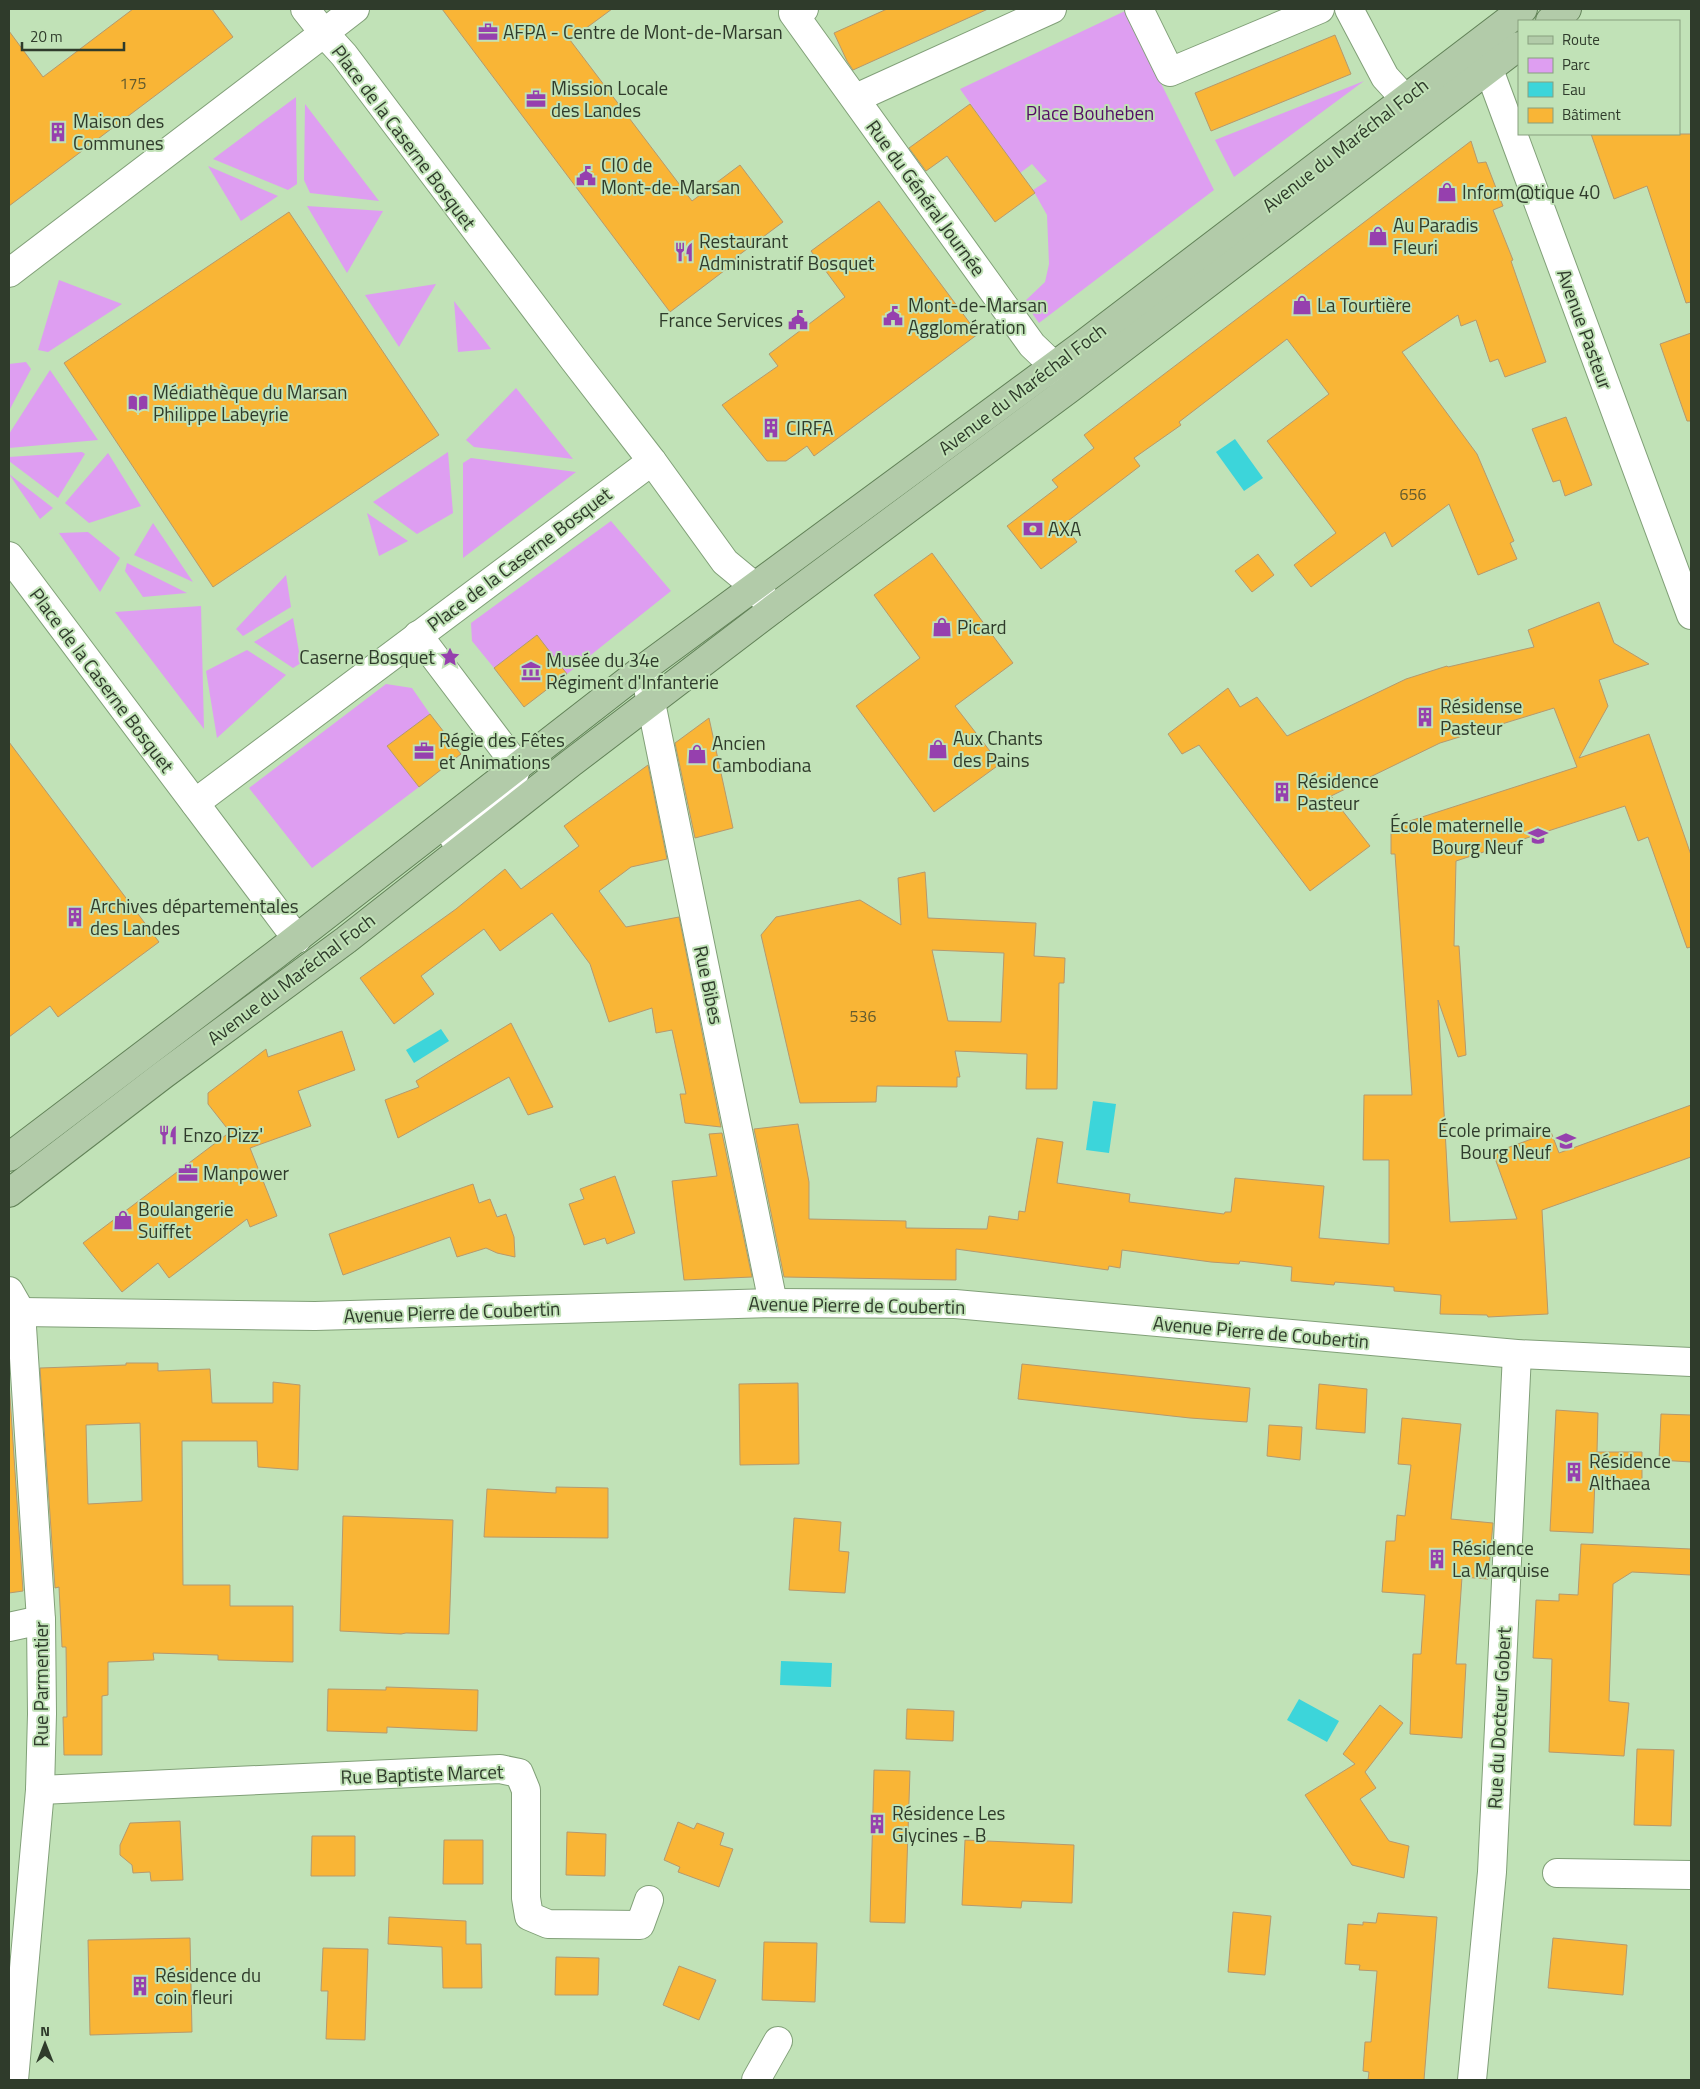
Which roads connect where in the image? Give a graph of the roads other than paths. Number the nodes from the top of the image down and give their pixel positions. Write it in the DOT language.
graph roads {
  1 [pos="305,9"];
  2 [pos="354,9"];
  3 [pos="804,9"];
  4 [pos="1052,9"];
  5 [pos="1139,9"];
  6 [pos="1320,9"];
  7 [pos="1349,9"];
  8 [pos="1523,9"];
  9 [pos="1567,9"];
  10 [pos="1551,20"];
  11 [pos="324,32"];
  12 [pos="1478,42"];
  13 [pos="1518,47"];
  14 [pos="1489,70"];
  15 [pos="1405,99"];
  16 [pos="862,107"];
  17 [pos="1419,122"];
  18 [pos="9,273"];
  19 [pos="1054,366"];
  20 [pos="1070,388"];
  21 [pos="652,461"];
  22 [pos="9,556"];
  23 [pos="754,586"];
  24 [pos="773,609"];
  25 [pos="1691,616"];
  26 [pos="418,635"];
  27 [pos="644,668"];
  28 [pos="651,702"];
  29 [pos="571,763"];
  30 [pos="517,766"];
  31 [pos="195,803"];
  32 [pos="297,939"];
  33 [pos="346,940"];
  34 [pos="9,1157"];
  35 [pos="9,1193"];
  36 [pos="15,1302"];
  37 [pos="773,1303"];
  38 [pos="1517,1354"];
  39 [pos="1691,1362"];
  40 [pos="41,1620"];
  41 [pos="9,1627"];
  42 [pos="40,1790"];
  43 [pos="1557,1873"];
  44 [pos="1691,1875"];
  45 [pos="648,1900"];
  46 [pos="778,2041"];
  47 [pos="14,2080"];
  48 [pos="756,2080"];
  49 [pos="1472,2080"];
  1 -- 11 [label="street"];
  2 -- 11 [label="street"];
  3 -- 16 [label="street, Rue du Général Journée"];
  4 -- 16 [label="street"];
  5 -- 6 [label="street"];
  7 -- 15 [label="street"];
  8 -- 12 [label="main road, Avenue du Maréchal Foch"];
  9 -- 10 [label="main road"];
  11 -- 18 [label="street, Place de la Caserne Bosquet"];
  11 -- 21 [label="street, Place de la Caserne Bosquet"];
  12 -- 14 [label="street, Avenue Pasteur"];
  12 -- 15 [label="main road, Avenue du Maréchal Foch"];
  13 -- 14 [label="main road, Avenue du Maréchal Foch"];
  14 -- 17 [label="main road, Avenue du Maréchal Foch"];
  14 -- 25 [label="street, Avenue Pasteur"];
  15 -- 17 [label="street"];
  15 -- 19 [label="main road, Avenue du Maréchal Foch"];
  16 -- 19 [label="street, Rue du Général Journée"];
  17 -- 20 [label="main road, Avenue du Maréchal Foch"];
  19 -- 20 [label="street, Rue du Général Journée"];
  19 -- 23 [label="main road, Avenue du Maréchal Foch"];
  20 -- 24 [label="main road, Avenue du Maréchal Foch"];
  21 -- 23 [label="street, Place de la Caserne Bosquet"];
  21 -- 26 [label="street, Place de la Caserne Bosquet"];
  22 -- 31 [label="street, Place de la Caserne Bosquet"];
  23 -- 24 [label="street, Place de la Caserne Bosquet"];
  23 -- 27 [label="main road, Avenue du Maréchal Foch"];
  24 -- 28 [label="main road, Avenue du Maréchal Foch"];
  26 -- 30 [label="street"];
  26 -- 31 [label="street, Place de la Caserne Bosquet"];
  27 -- 28 [label="street, Rue Bibes"];
  27 -- 30 [label="main road, Avenue du Maréchal Foch"];
  28 -- 29 [label="main road, Avenue du Maréchal Foch"];
  28 -- 37 [label="street, Rue Bibes"];
  29 -- 30 [label="street"];
  29 -- 33 [label="main road, Avenue du Maréchal Foch"];
  30 -- 32 [label="main road, Avenue du Maréchal Foch"];
  30 -- 33 [label="street"];
  31 -- 32 [label="street, Place de la Caserne Bosquet"];
  32 -- 34 [label="main road, Avenue du Maréchal Foch"];
  33 -- 35 [label="main road, Avenue du Maréchal Foch"];
  36 -- 37 [label="street, Avenue Pierre de Coubertin"];
  36 -- 40 [label="street, Rue Parmentier"];
  37 -- 38 [label="street, Avenue Pierre de Coubertin"];
  38 -- 39 [label="street, Avenue Pierre de Coubertin"];
  38 -- 49 [label="street, Rue du Docteur Gobert"];
  40 -- 41 [label="street"];
  40 -- 42 [label="street, Rue Parmentier"];
  42 -- 45 [label="street, Rue Baptiste Marcet"];
  42 -- 47 [label="street, Rue Parmentier"];
  43 -- 44 [label="street"];
  46 -- 48 [label="street"];
}
